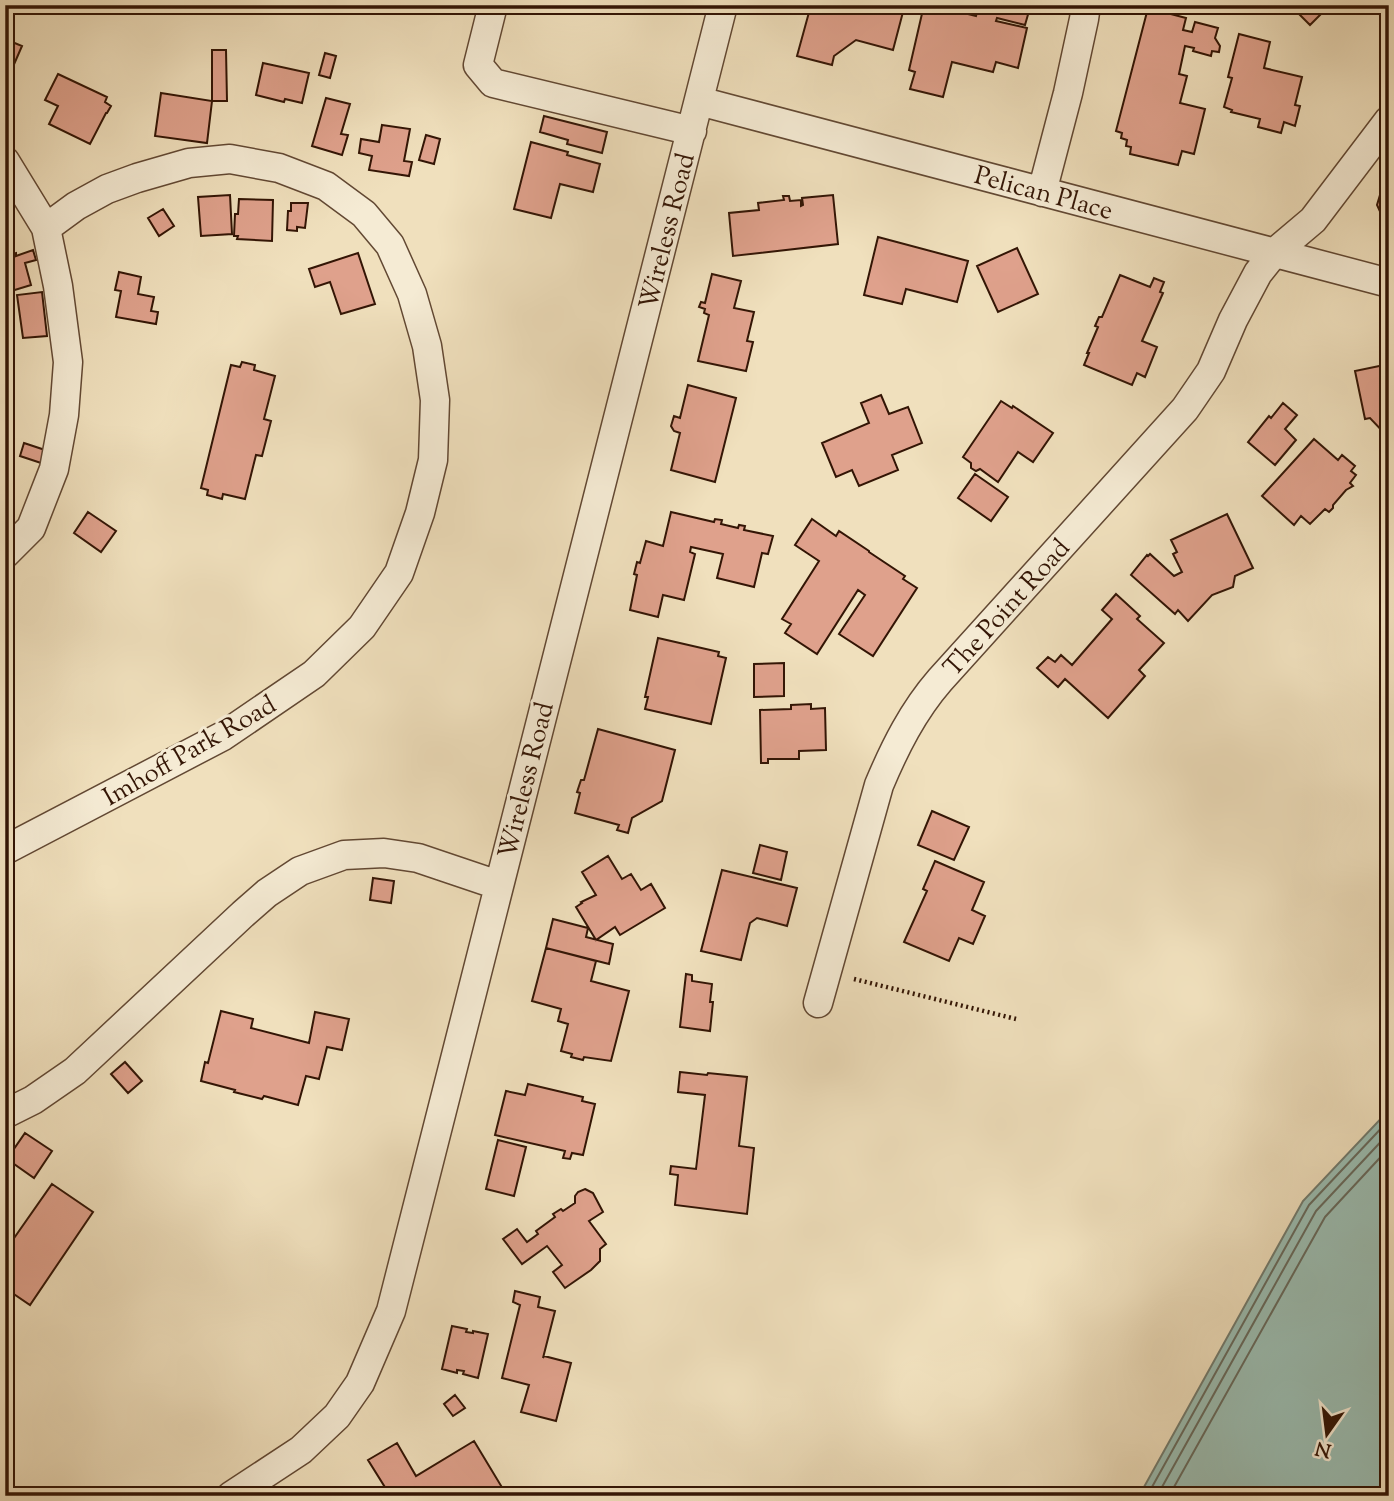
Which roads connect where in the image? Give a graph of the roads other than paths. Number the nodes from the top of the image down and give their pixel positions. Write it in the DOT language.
graph roads {
  1 [pos="493,5"];
  2 [pos="723,5"];
  3 [pos="1086,5"];
  4 [pos="699,101"];
  5 [pos="1389,120"];
  6 [pos="692,131"];
  7 [pos="5,161"];
  8 [pos="1042,192"];
  9 [pos="46,228"];
  10 [pos="1274,253"];
  11 [pos="1389,283"];
  12 [pos="5,554"];
  13 [pos="5,850"];
  14 [pos="498,886"];
  15 [pos="818,1003"];
  16 [pos="5,1114"];
  17 [pos="231,1496"];
  1 -- 6 [label="street"];
  2 -- 4 [label="street, Wireless Road"];
  3 -- 8 [label="street"];
  4 -- 6 [label="street, Wireless Road"];
  4 -- 8 [label="street, Pelican Place"];
  5 -- 10 [label="street, The Point Road"];
  6 -- 14 [label="street, Wireless Road"];
  7 -- 9 [label="street"];
  8 -- 10 [label="street, Pelican Place"];
  9 -- 12 [label="street"];
  9 -- 13 [label="street, Imhoff Park Road"];
  10 -- 11 [label="street, Pelican Place"];
  10 -- 15 [label="street, The Point Road"];
  14 -- 16 [label="street"];
  14 -- 17 [label="street, Wireless Road"];
}
